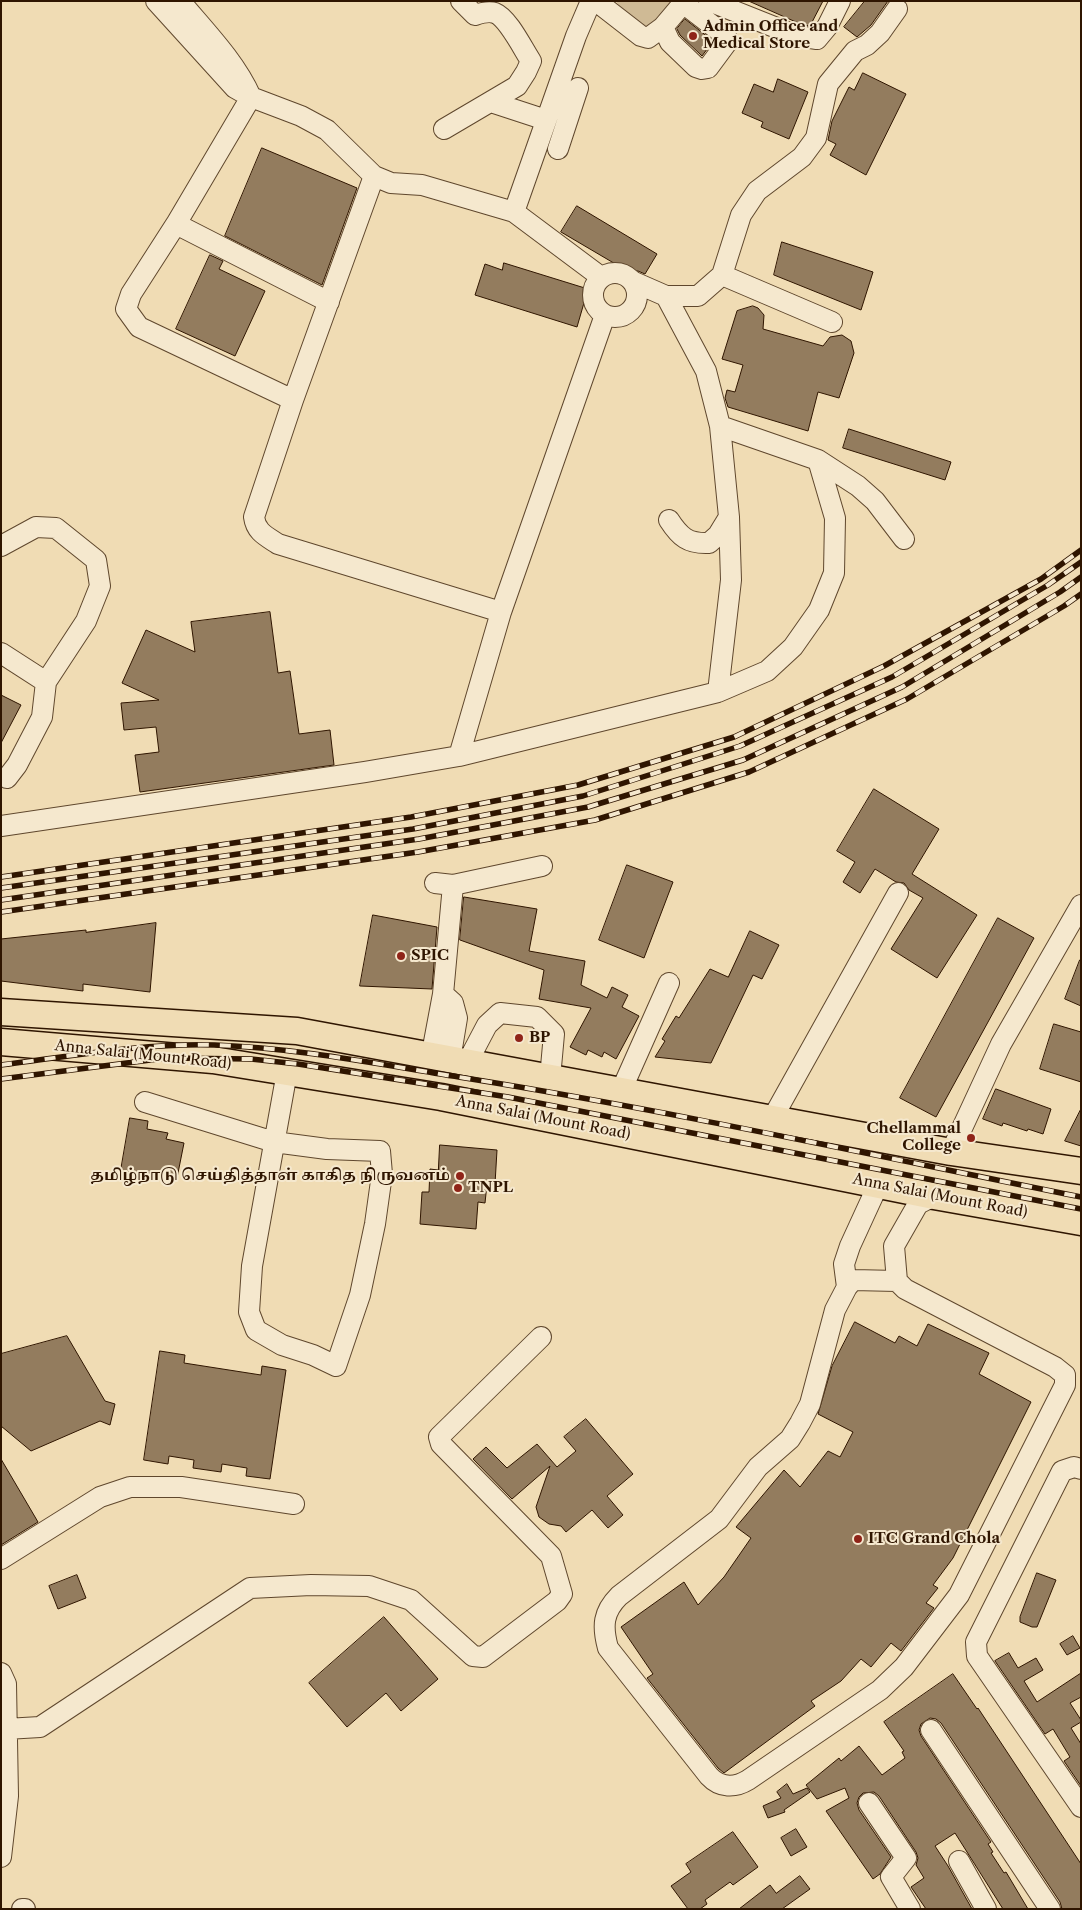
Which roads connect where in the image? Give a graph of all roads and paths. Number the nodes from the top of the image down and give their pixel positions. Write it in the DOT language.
graph roads {
  1 [pos="156,1"];
  2 [pos="180,1"];
  3 [pos="461,1"];
  4 [pos="591,1"];
  5 [pos="596,1"];
  6 [pos="709,1"];
  7 [pos="840,1"];
  8 [pos="684,2"];
  9 [pos="897,9"];
  10 [pos="663,26"];
  11 [pos="578,88"];
  12 [pos="251,97"];
  13 [pos="490,102"];
  14 [pos="571,110"];
  15 [pos="549,112"];
  16 [pos="444,129"];
  17 [pos="558,149"];
  18 [pos="374,176"];
  19 [pos="514,212"];
  20 [pos="176,224"];
  21 [pos="722,275"];
  22 [pos="601,277"];
  23 [pos="634,282"];
  24 [pos="666,296"];
  25 [pos="330,302"];
  26 [pos="605,315"];
  27 [pos="832,322"];
  28 [pos="293,400"];
  29 [pos="720,426"];
  30 [pos="818,460"];
  31 [pos="729,517"];
  32 [pos="669,520"];
  33 [pos="904,539"];
  34 [pos="1,546"];
  35 [pos="501,612"];
  36 [pos="1,653"];
  37 [pos="46,682"];
  38 [pos="718,692"];
  39 [pos="459,756"];
  40 [pos="7,778"];
  41 [pos="1,826"];
  42 [pos="542,866"];
  43 [pos="898,893"];
  44 [pos="1081,905"];
  45 [pos="669,983"];
  46 [pos="1,995"];
  47 [pos="1,1012"];
  48 [pos="103,1018"];
  49 [pos="1,1042"];
  50 [pos="450,1060"];
  51 [pos="287,1072"];
  52 [pos="550,1078"];
  53 [pos="621,1091"];
  54 [pos="145,1102"];
  55 [pos="772,1119"];
  56 [pos="274,1142"];
  57 [pos="951,1152"];
  58 [pos="1081,1171"];
  59 [pos="878,1184"];
  60 [pos="934,1196"];
  61 [pos="1081,1222"];
  62 [pos="897,1281"];
  63 [pos="847,1287"];
  64 [pos="541,1336"];
  65 [pos="1081,1469"];
  66 [pos="294,1504"];
  67 [pos="1,1559"];
  68 [pos="1,1672"];
  69 [pos="6,1729"];
  70 [pos="931,1730"];
  71 [pos="869,1803"];
  72 [pos="1081,1807"];
  73 [pos="1,1858"];
  74 [pos="959,1861"];
  75 [pos="910,1909"];
  76 [pos="986,1909"];
  77 [pos="1050,1909"];
  1 -- 12 [label="street"];
  2 -- 12 [label="street"];
  3 -- 13 [label="street"];
  4 -- 15 [label="street"];
  5 -- 10 [label="street"];
  6 -- 7 [label="street"];
  8 -- 10 [label="street"];
  8 -- 10 [label="street"];
  9 -- 21 [label="street"];
  11 -- 14 [label="street"];
  12 -- 18 [label="street"];
  12 -- 20 [label="street"];
  13 -- 15 [label="street"];
  13 -- 16 [label="street"];
  14 -- 15 [label="street"];
  14 -- 17 [label="street"];
  15 -- 19 [label="street"];
  18 -- 19 [label="street"];
  18 -- 25 [label="street"];
  19 -- 22 [label="street"];
  20 -- 25 [label="street"];
  20 -- 28 [label="street"];
  21 -- 24 [label="street"];
  21 -- 27 [label="street"];
  22 -- 23 [label="street"];
  22 -- 26 [label="street"];
  23 -- 24 [label="street"];
  23 -- 26 [label="street"];
  24 -- 29 [label="street"];
  25 -- 28 [label="street"];
  26 -- 35 [label="street"];
  28 -- 35 [label="street"];
  29 -- 30 [label="street"];
  29 -- 31 [label="street"];
  30 -- 33 [label="street"];
  30 -- 38 [label="street"];
  31 -- 32 [label="street"];
  31 -- 38 [label="street"];
  34 -- 37 [label="street"];
  35 -- 39 [label="street"];
  36 -- 37 [label="street"];
  37 -- 40 [label="street"];
  38 -- 39 [label="street"];
  39 -- 41 [label="street"];
  42 -- 50 [label="street"];
  43 -- 55 [label="street"];
  44 -- 57 [label="street"];
  45 -- 53 [label="street"];
  46 -- 48 [label="main road"];
  47 -- 48 [label="main road, Anna Salai (Mount Road)"];
  48 -- 50 [label="main road, Anna Salai (Mount Road)"];
  49 -- 51 [label="main road, Anna Salai (Mount Road)"];
  50 -- 52 [label="main road, Anna Salai (Mount Road)"];
  50 -- 52 [label="street"];
  51 -- 56 [label="street"];
  51 -- 59 [label="main road, Anna Salai (Mount Road)"];
  52 -- 53 [label="main road, Anna Salai (Mount Road)"];
  53 -- 55 [label="main road, Anna Salai (Mount Road)"];
  54 -- 56 [label="street"];
  55 -- 57 [label="main road, Anna Salai (Mount Road)"];
  56 -- 56 [label="street"];
  57 -- 58 [label="main road, Anna Salai (Mount Road)"];
  59 -- 60 [label="main road, Anna Salai (Mount Road)"];
  59 -- 63 [label="street"];
  60 -- 61 [label="main road, Anna Salai (Mount Road)"];
  60 -- 62 [label="street"];
  62 -- 63 [label="street"];
  62 -- 63 [label="street"];
  64 -- 69 [label="street"];
  65 -- 72 [label="street"];
  66 -- 67 [label="street"];
  68 -- 69 [label="street"];
  69 -- 73 [label="street"];
  70 -- 77 [label="street"];
  71 -- 75 [label="street"];
  74 -- 76 [label="street"];
}
